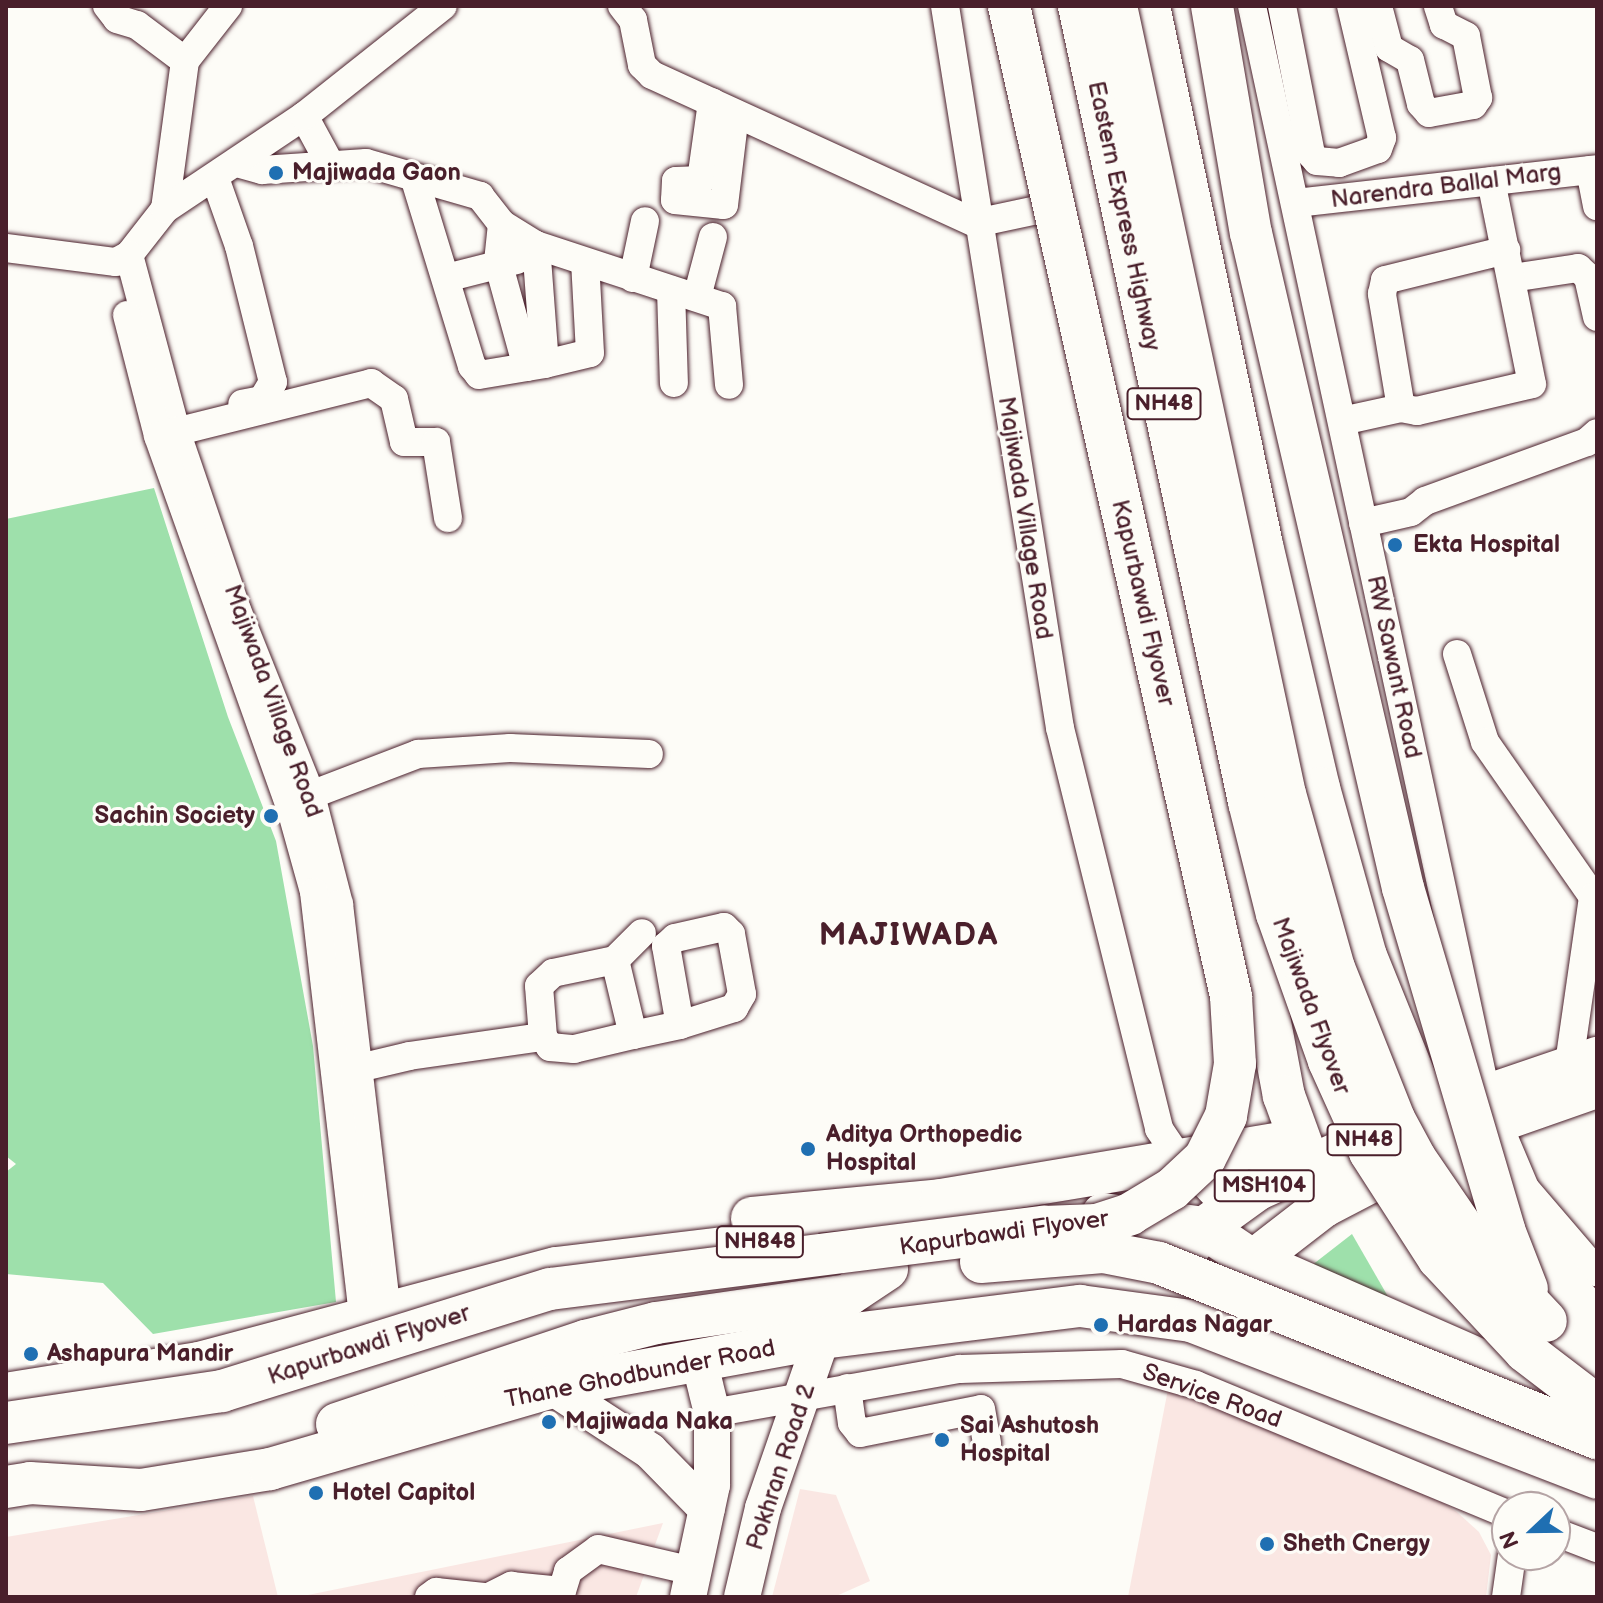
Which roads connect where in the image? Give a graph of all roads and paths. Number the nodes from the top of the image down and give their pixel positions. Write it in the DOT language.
graph roads {
  1 [pos="107,6"];
  2 [pos="228,6"];
  3 [pos="443,6"];
  4 [pos="622,6"];
  5 [pos="945,6"];
  6 [pos="1009,6"];
  7 [pos="1046,6"];
  8 [pos="1079,6"];
  9 [pos="1116,6"];
  10 [pos="1149,6"];
  11 [pos="1212,6"];
  12 [pos="1252,6"];
  13 [pos="1282,6"];
  14 [pos="1351,6"];
  15 [pos="1378,6"];
  16 [pos="1438,6"];
  17 [pos="185,61"];
  18 [pos="304,116"];
  19 [pos="727,120"];
  20 [pos="329,162"];
  21 [pos="1594,169"];
  22 [pos="226,171"];
  23 [pos="415,180"];
  24 [pos="1491,181"];
  25 [pos="733,193"];
  26 [pos="1087,199"];
  27 [pos="1296,203"];
  28 [pos="1597,206"];
  29 [pos="165,209"];
  30 [pos="645,221"];
  31 [pos="976,223"];
  32 [pos="502,224"];
  33 [pos="713,237"];
  34 [pos="6,248"];
  35 [pos="1506,250"];
  36 [pos="537,251"];
  37 [pos="122,258"];
  38 [pos="498,262"];
  39 [pos="585,262"];
  40 [pos="454,276"];
  41 [pos="633,278"];
  42 [pos="1512,278"];
  43 [pos="684,293"];
  44 [pos="1597,317"];
  45 [pos="536,365"];
  46 [pos="674,383"];
  47 [pos="729,385"];
  48 [pos="1401,408"];
  49 [pos="1342,421"];
  50 [pos="169,429"];
  51 [pos="1597,433"];
  52 [pos="448,518"];
  53 [pos="1363,523"];
  54 [pos="1457,654"];
  55 [pos="649,754"];
  56 [pos="1268,793"];
  57 [pos="300,799"];
  58 [pos="642,933"];
  59 [pos="615,960"];
  60 [pos="680,1025"];
  61 [pos="633,1035"];
  62 [pos="543,1037"];
  63 [pos="1583,1059"];
  64 [pos="347,1071"];
  65 [pos="1597,1090"];
  66 [pos="1492,1108"];
  67 [pos="1439,1127"];
  68 [pos="1302,1154"];
  69 [pos="1181,1160"];
  70 [pos="1324,1206"];
  71 [pos="1216,1219"];
  72 [pos="734,1244"];
  73 [pos="1250,1259"];
  74 [pos="887,1269"];
  75 [pos="1597,1272"];
  76 [pos="375,1314"];
  77 [pos="1139,1314"];
  78 [pos="1191,1321"];
  79 [pos="1546,1321"];
  80 [pos="1597,1324"];
  81 [pos="822,1338"];
  82 [pos="699,1360"];
  83 [pos="1597,1365"];
  84 [pos="552,1387"];
  85 [pos="847,1388"];
  86 [pos="6,1394"];
  87 [pos="806,1395"];
  88 [pos="1589,1396"];
  89 [pos="712,1413"];
  90 [pos="6,1423"];
  91 [pos="1597,1438"];
  92 [pos="987,1443"];
  93 [pos="6,1448"];
  94 [pos="1548,1458"];
  95 [pos="1597,1478"];
  96 [pos="18,1485"];
  97 [pos="1491,1507"];
  98 [pos="707,1509"];
  99 [pos="1571,1538"];
  100 [pos="1597,1548"];
  101 [pos="1510,1571"];
  102 [pos="691,1584"];
  103 [pos="429,1597"];
  104 [pos="487,1597"];
  105 [pos="742,1597"];
  106 [pos="1506,1597"];
  1 -- 17 [label="street"];
  2 -- 17 [label="street"];
  3 -- 18 [label="street"];
  4 -- 19 [label="street"];
  5 -- 31 [label="street, Majiwada Village Road"];
  6 -- 90 [label="highway, Kapurbawdi Flyover, bridge"];
  7 -- 26 [label="highway"];
  8 -- 56 [label="highway, Eastern Express Highway / NH48, bridge"];
  9 -- 56 [label="highway, Eastern Express Highway / NH48, bridge"];
  10 -- 56 [label="highway"];
  11 -- 79 [label="highway, bridge"];
  12 -- 27 [label="street, RW Sawant Road"];
  13 -- 14 [label="street"];
  15 -- 16 [label="street"];
  17 -- 29 [label="street"];
  18 -- 20 [label="street"];
  18 -- 22 [label="street"];
  19 -- 25 [label="street"];
  19 -- 31 [label="street"];
  20 -- 22 [label="street"];
  20 -- 23 [label="street"];
  21 -- 24 [label="street, Narendra Ballal Marg"];
  21 -- 28 [label="street"];
  22 -- 29 [label="street"];
  22 -- 50 [label="street"];
  23 -- 32 [label="street"];
  23 -- 45 [label="street"];
  24 -- 27 [label="street, Narendra Ballal Marg"];
  24 -- 35 [label="street"];
  26 -- 31 [label="street"];
  26 -- 56 [label="highway"];
  27 -- 49 [label="street, RW Sawant Road"];
  29 -- 37 [label="street"];
  30 -- 41 [label="street"];
  31 -- 69 [label="street, Majiwada Village Road"];
  32 -- 36 [label="street"];
  32 -- 38 [label="street"];
  33 -- 43 [label="street"];
  34 -- 37 [label="street"];
  35 -- 42 [label="street"];
  35 -- 48 [label="street"];
  36 -- 38 [label="street"];
  36 -- 39 [label="street"];
  36 -- 45 [label="street"];
  37 -- 50 [label="street, Majiwada Village Road"];
  38 -- 40 [label="street"];
  38 -- 45 [label="street"];
  39 -- 41 [label="street"];
  39 -- 45 [label="street"];
  41 -- 43 [label="street"];
  42 -- 44 [label="street"];
  42 -- 48 [label="street"];
  43 -- 46 [label="street"];
  43 -- 47 [label="street"];
  48 -- 49 [label="street"];
  49 -- 53 [label="street, RW Sawant Road"];
  50 -- 52 [label="street"];
  50 -- 57 [label="street, Majiwada Village Road"];
  51 -- 53 [label="street"];
  53 -- 66 [label="street, RW Sawant Road"];
  54 -- 63 [label="street"];
  55 -- 57 [label="street"];
  56 -- 67 [label="highway"];
  56 -- 68 [label="highway"];
  56 -- 79 [label="highway, Majiwada Flyover / NH48, bridge"];
  56 -- 88 [label="highway, Majiwada Flyover / NH48, bridge"];
  57 -- 64 [label="street, Majiwada Village Road"];
  58 -- 59 [label="street"];
  59 -- 61 [label="street"];
  59 -- 62 [label="street"];
  60 -- 61 [label="street"];
  61 -- 62 [label="street"];
  62 -- 64 [label="street"];
  63 -- 66 [label="main road"];
  64 -- 76 [label="street, Majiwada Village Road"];
  65 -- 66 [label="main road"];
  66 -- 67 [label="main road"];
  66 -- 75 [label="street"];
  67 -- 68 [label="highway, MSH104"];
  67 -- 70 [label="highway"];
  67 -- 80 [label="highway"];
  68 -- 69 [label="highway"];
  68 -- 70 [label="highway"];
  68 -- 71 [label="highway, MSH104"];
  69 -- 71 [label="street, Majiwada Village Road"];
  69 -- 72 [label="highway"];
  70 -- 73 [label="highway"];
  71 -- 72 [label="highway, NH848"];
  71 -- 73 [label="highway"];
  71 -- 77 [label="highway, MSH104"];
  72 -- 76 [label="highway, NH848"];
  73 -- 78 [label="highway"];
  73 -- 88 [label="highway"];
  74 -- 91 [label="highway, Kapurbawdi Flyover, bridge"];
  74 -- 93 [label="highway, Kapurbawdi Flyover"];
  74 -- 96 [label="highway"];
  76 -- 86 [label="highway, NH848"];
  77 -- 78 [label="highway, Thane Ghodbunder Road"];
  77 -- 81 [label="highway, Thane Ghodbunder Road"];
  78 -- 94 [label="highway, Thane Ghodbunder Road"];
  79 -- 83 [label="highway, Majiwada Flyover / NH48"];
  81 -- 82 [label="highway, Thane Ghodbunder Road"];
  81 -- 87 [label="main road, Pokhran Road 2"];
  82 -- 84 [label="highway, Thane Ghodbunder Road"];
  82 -- 89 [label="main road"];
  84 -- 96 [label="highway, Thane Ghodbunder Road"];
  84 -- 98 [label="main road"];
  85 -- 87 [label="street, Service Road"];
  85 -- 92 [label="street"];
  85 -- 97 [label="street, Service Road"];
  87 -- 89 [label="street, Service Road"];
  87 -- 105 [label="main road, Pokhran Road 2"];
  88 -- 94 [label="highway"];
  89 -- 98 [label="main road"];
  94 -- 95 [label="highway, Thane Ghodbunder Road"];
  98 -- 102 [label="main road"];
  99 -- 100 [label="street"];
  101 -- 106 [label="street"];
  102 -- 104 [label="street"];
  103 -- 104 [label="street"];
}
